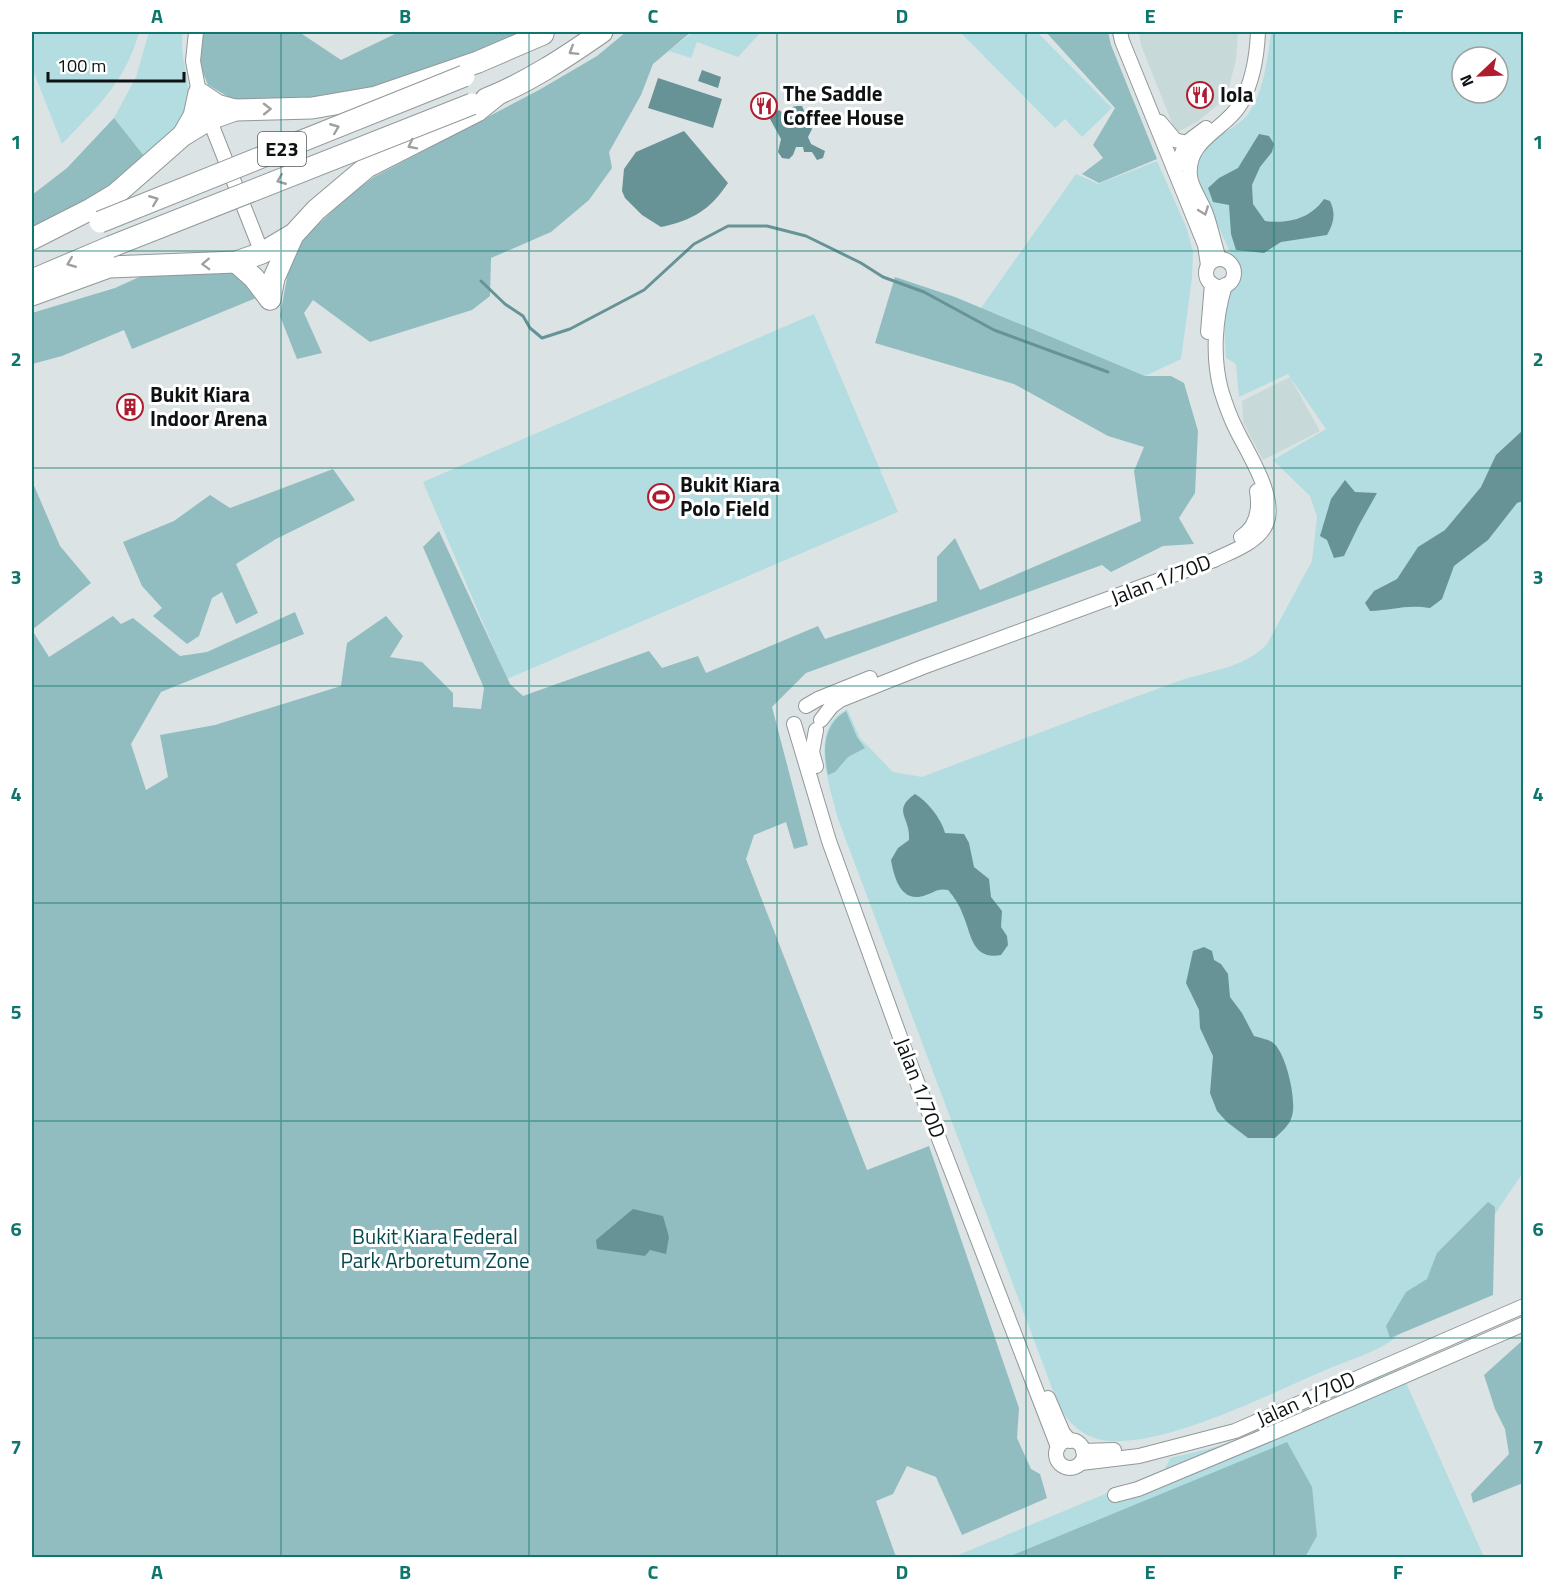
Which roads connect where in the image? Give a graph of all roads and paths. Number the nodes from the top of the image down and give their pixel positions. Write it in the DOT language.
graph roads {
  1 [pos="196,32"];
  2 [pos="602,32"];
  3 [pos="1120,32"];
  4 [pos="1251,32"];
  5 [pos="1258,32"];
  6 [pos="545,33"];
  7 [pos="199,93"];
  8 [pos="498,94"];
  9 [pos="235,110"];
  10 [pos="1151,111"];
  11 [pos="210,119"];
  12 [pos="183,136"];
  13 [pos="1186,143"];
  14 [pos="1175,171"];
  15 [pos="294,234"];
  16 [pos="32,238"];
  17 [pos="32,249"];
  18 [pos="262,253"];
  19 [pos="237,262"];
  20 [pos="1213,262"];
  21 [pos="32,280"];
  22 [pos="1219,284"];
  23 [pos="32,295"];
  24 [pos="807,706"];
  25 [pos="794,724"];
  26 [pos="818,725"];
  27 [pos="1524,1298"];
  28 [pos="1524,1306"];
  29 [pos="1524,1324"];
  30 [pos="1064,1444"];
  31 [pos="1082,1457"];
  32 [pos="1114,1495"];
  1 -- 7 [label="street"];
  2 -- 8 [label="highway, E23, one-way"];
  3 -- 10 [label="street"];
  4 -- 13 [label="street"];
  5 -- 20 [label="street, one-way"];
  9 -- 6 [label="highway, one-way"];
  17 -- 6 [label="highway, E23, one-way, bridge"];
  7 -- 9 [label="highway"];
  7 -- 11 [label="street"];
  7 -- 12 [label="highway"];
  8 -- 15 [label="highway, one-way"];
  8 -- 21 [label="highway, E23, one-way, bridge"];
  9 -- 11 [label="highway"];
  10 -- 13 [label="street"];
  10 -- 14 [label="street"];
  11 -- 12 [label="highway"];
  11 -- 18 [label="street"];
  12 -- 16 [label="highway"];
  13 -- 14 [label="street"];
  14 -- 20 [label="street"];
  15 -- 18 [label="highway"];
  15 -- 19 [label="highway"];
  18 -- 19 [label="highway"];
  19 -- 23 [label="highway, one-way"];
  20 -- 22 [label="street"];
  20 -- 22 [label="street"];
  22 -- 24 [label="street, Jalan 1/70D"];
  22 -- 26 [label="street, Jalan 1/70D"];
  24 -- 25 [label="street"];
  24 -- 26 [label="street"];
  25 -- 26 [label="street"];
  25 -- 30 [label="street, Jalan 1/70D"];
  26 -- 30 [label="street, Jalan 1/70D"];
  27 -- 31 [label="street, Jalan 1/70D"];
  28 -- 31 [label="street, Jalan 1/70D"];
  29 -- 32 [label="street"];
  30 -- 31 [label="street"];
  30 -- 31 [label="street"];
}
